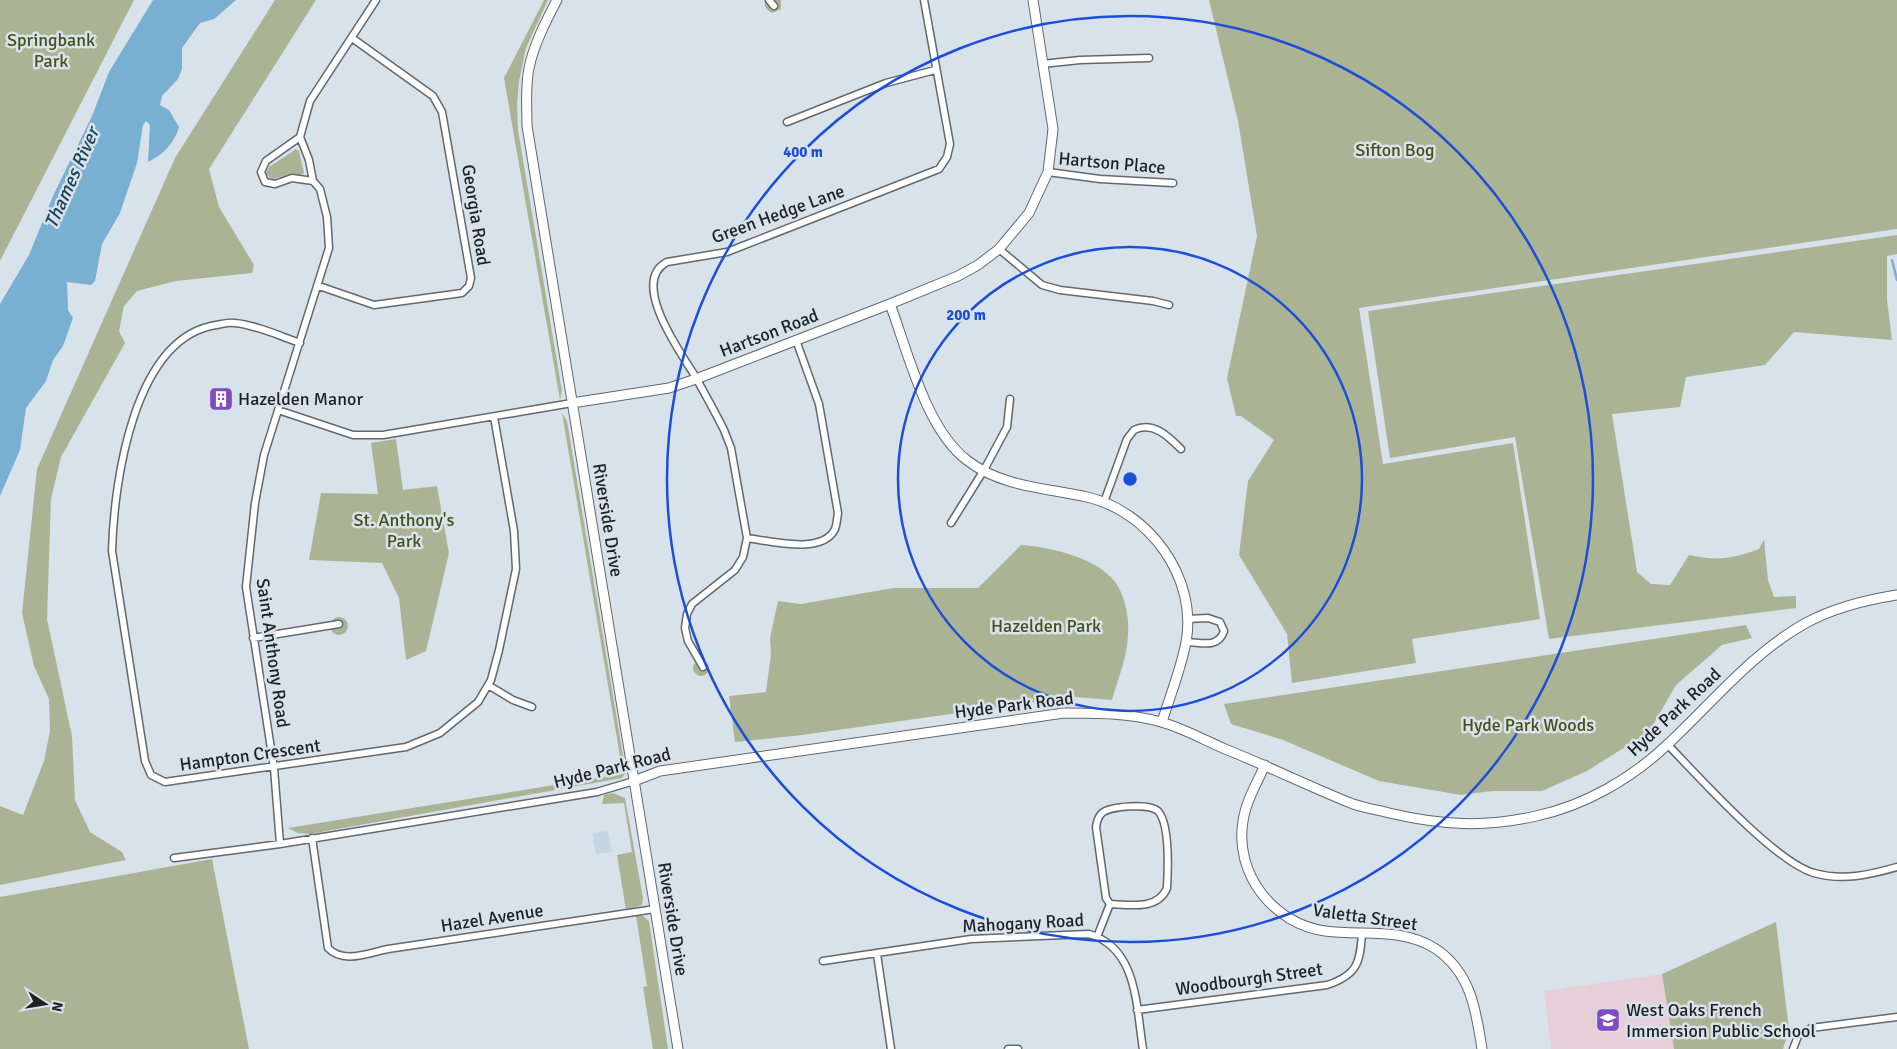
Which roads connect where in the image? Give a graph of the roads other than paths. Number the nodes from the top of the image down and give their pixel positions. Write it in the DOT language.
graph roads {
  1 [pos="376,0"];
  2 [pos="557,0"];
  3 [pos="769,0"];
  4 [pos="924,0"];
  5 [pos="1033,0"];
  6 [pos="774,6"];
  7 [pos="352,38"];
  8 [pos="1149,58"];
  9 [pos="1042,64"];
  10 [pos="936,70"];
  11 [pos="787,122"];
  12 [pos="300,137"];
  13 [pos="1048,172"];
  14 [pos="312,181"];
  15 [pos="1174,183"];
  16 [pos="999,249"];
  17 [pos="319,286"];
  18 [pos="890,304"];
  19 [pos="1169,305"];
  20 [pos="796,340"];
  21 [pos="300,343"];
  22 [pos="696,379"];
  23 [pos="1010,399"];
  24 [pos="572,403"];
  25 [pos="278,410"];
  26 [pos="494,416"];
  27 [pos="1181,449"];
  28 [pos="984,470"];
  29 [pos="1104,502"];
  30 [pos="951,523"];
  31 [pos="747,538"];
  32 [pos="1897,595"];
  33 [pos="1188,619"];
  34 [pos="339,624"];
  35 [pos="253,638"];
  36 [pos="1186,642"];
  37 [pos="703,666"];
  38 [pos="488,685"];
  39 [pos="532,707"];
  40 [pos="1162,722"];
  41 [pos="1668,745"];
  42 [pos="1265,765"];
  43 [pos="274,768"];
  44 [pos="634,781"];
  45 [pos="312,838"];
  46 [pos="280,844"];
  47 [pos="174,858"];
  48 [pos="1897,866"];
  49 [pos="1110,904"];
  50 [pos="655,909"];
  51 [pos="1362,933"];
  52 [pos="1097,936"];
  53 [pos="877,954"];
  54 [pos="823,961"];
  55 [pos="1137,1010"];
  56 [pos="1897,1017"];
  57 [pos="678,1049"];
  58 [pos="891,1049"];
  59 [pos="1008,1049"];
  60 [pos="1018,1049"];
  61 [pos="1144,1049"];
  62 [pos="1482,1049"];
  63 [pos="1793,1049"];
  1 -- 7 [label="street"];
  2 -- 24 [label="main road, Riverside Drive"];
  3 -- 6 [label="street"];
  4 -- 10 [label="street, Green Hedge Lane"];
  5 -- 9 [label="main road, Hartson Road"];
  7 -- 12 [label="street"];
  7 -- 17 [label="street, Georgia Road"];
  8 -- 9 [label="street"];
  9 -- 13 [label="main road, Hartson Road"];
  10 -- 11 [label="street"];
  10 -- 22 [label="street, Green Hedge Lane"];
  12 -- 14 [label="street, Saint Anthony Road"];
  12 -- 14 [label="street"];
  13 -- 15 [label="street, Hartson Place"];
  13 -- 16 [label="main road, Hartson Road"];
  14 -- 17 [label="street, Saint Anthony Road"];
  16 -- 18 [label="main road, Hartson Road"];
  16 -- 19 [label="street"];
  17 -- 21 [label="street, Saint Anthony Road"];
  18 -- 20 [label="main road, Hartson Road"];
  18 -- 28 [label="main road"];
  20 -- 22 [label="main road, Hartson Road"];
  20 -- 31 [label="street"];
  21 -- 25 [label="street, Saint Anthony Road"];
  21 -- 43 [label="street, Hampton Crescent"];
  22 -- 24 [label="main road, Hartson Road"];
  22 -- 31 [label="street, Green Hedge Lane"];
  23 -- 28 [label="street"];
  24 -- 26 [label="street, Hartson Road"];
  24 -- 44 [label="main road, Riverside Drive"];
  25 -- 26 [label="street, Hartson Road"];
  25 -- 35 [label="street, Saint Anthony Road"];
  26 -- 38 [label="street, Hampton Crescent"];
  27 -- 29 [label="street"];
  28 -- 29 [label="main road"];
  28 -- 30 [label="street"];
  29 -- 33 [label="main road"];
  31 -- 37 [label="street, Green Hedge Lane"];
  32 -- 41 [label="main road, Hyde Park Road"];
  33 -- 36 [label="main road"];
  33 -- 36 [label="street"];
  34 -- 35 [label="street"];
  35 -- 43 [label="street, Saint Anthony Road"];
  36 -- 40 [label="main road"];
  38 -- 39 [label="street"];
  38 -- 43 [label="street, Hampton Crescent"];
  40 -- 42 [label="main road, Hyde Park Road"];
  40 -- 44 [label="main road, Hyde Park Road"];
  41 -- 42 [label="main road, Hyde Park Road"];
  41 -- 48 [label="street"];
  42 -- 51 [label="main road, Valetta Street"];
  43 -- 46 [label="street, Saint Anthony Road"];
  44 -- 45 [label="street, Hyde Park Road"];
  44 -- 50 [label="main road, Riverside Drive"];
  45 -- 46 [label="street, Hyde Park Road"];
  45 -- 50 [label="street, Hazel Avenue"];
  46 -- 47 [label="street, Hyde Park Road"];
  49 -- 49 [label="street"];
  49 -- 52 [label="street"];
  50 -- 57 [label="main road, Riverside Drive"];
  51 -- 55 [label="street, Woodbourgh Street"];
  51 -- 62 [label="main road, Valetta Street"];
  52 -- 53 [label="street, Mahogany Road"];
  52 -- 55 [label="street, Mahogany Road"];
  53 -- 54 [label="street, Mahogany Road"];
  53 -- 58 [label="street"];
  55 -- 61 [label="street, Mahogany Road"];
  56 -- 63 [label="street"];
  59 -- 60 [label="street"];
}
